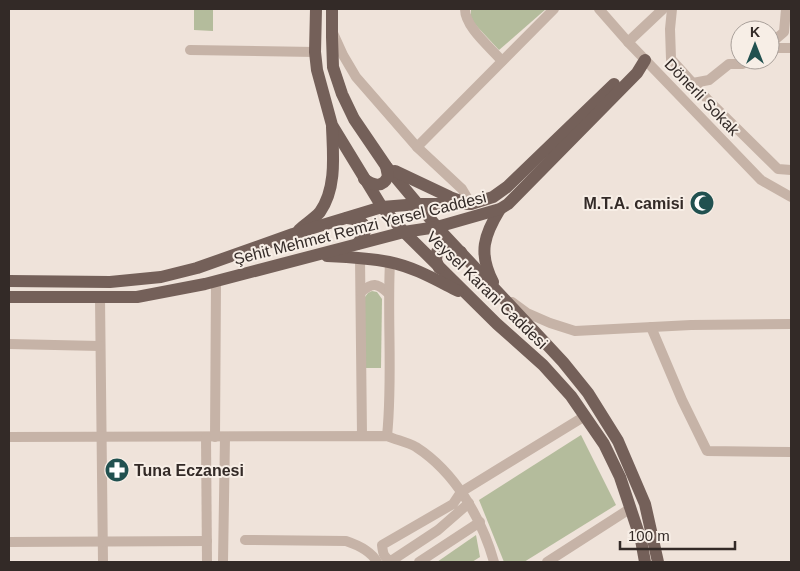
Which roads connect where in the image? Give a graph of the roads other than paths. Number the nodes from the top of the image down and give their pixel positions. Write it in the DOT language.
graph roads {
  1 [pos="316,9"];
  2 [pos="332,9"];
  3 [pos="465,9"];
  4 [pos="554,9"];
  5 [pos="599,9"];
  6 [pos="663,9"];
  7 [pos="672,9"];
  8 [pos="786,9"];
  9 [pos="651,20"];
  10 [pos="670,29"];
  11 [pos="332,30"];
  12 [pos="780,35"];
  13 [pos="628,42"];
  14 [pos="190,50"];
  15 [pos="315,52"];
  16 [pos="645,60"];
  17 [pos="502,61"];
  18 [pos="730,64"];
  19 [pos="693,83"];
  20 [pos="332,124"];
  21 [pos="417,147"];
  22 [pos="386,166"];
  23 [pos="791,170"];
  24 [pos="364,179"];
  25 [pos="791,197"];
  26 [pos="419,204"];
  27 [pos="471,204"];
  28 [pos="382,207"];
  29 [pos="500,209"];
  30 [pos="347,218"];
  31 [pos="437,227"];
  32 [pos="404,232"];
  33 [pos="293,234"];
  34 [pos="357,244"];
  35 [pos="461,252"];
  36 [pos="317,256"];
  37 [pos="360,258"];
  38 [pos="390,262"];
  39 [pos="440,268"];
  40 [pos="9,281"];
  41 [pos="216,282"];
  42 [pos="361,292"];
  43 [pos="388,293"];
  44 [pos="498,293"];
  45 [pos="9,297"];
  46 [pos="469,297"];
  47 [pos="100,298"];
  48 [pos="791,324"];
  49 [pos="651,327"];
  50 [pos="9,344"];
  51 [pos="100,346"];
  52 [pos="585,416"];
  53 [pos="362,435"];
  54 [pos="387,436"];
  55 [pos="9,437"];
  56 [pos="101,437"];
  57 [pos="216,437"];
  58 [pos="791,452"];
  59 [pos="461,492"];
  60 [pos="469,503"];
  61 [pos="631,508"];
  62 [pos="480,522"];
  63 [pos="245,540"];
  64 [pos="207,541"];
  65 [pos="9,542"];
  66 [pos="102,542"];
  67 [pos="493,559"];
  68 [pos="103,562"];
  69 [pos="207,562"];
  70 [pos="223,562"];
  71 [pos="377,562"];
  72 [pos="419,562"];
  73 [pos="482,562"];
  74 [pos="547,562"];
  75 [pos="645,562"];
  76 [pos="658,562"];
  1 -- 15 [label="main road, Veysel Karani Caddesi"];
  2 -- 11 [label="main road, Veysel Karani Caddesi"];
  3 -- 17 [label="street"];
  4 -- 17 [label="street"];
  5 -- 13 [label="street, Dönerli Sokak"];
  6 -- 9 [label="street"];
  7 -- 10 [label="street"];
  8 -- 12 [label="street"];
  9 -- 10 [label="street"];
  9 -- 13 [label="street"];
  10 -- 19 [label="street"];
  11 -- 21 [label="street"];
  11 -- 22 [label="main road, Veysel Karani Caddesi"];
  13 -- 16 [label="street, Dönerli Sokak"];
  14 -- 15 [label="street"];
  15 -- 20 [label="main road, Veysel Karani Caddesi"];
  16 -- 25 [label="street, Dönerli Sokak"];
  16 -- 27 [label="main road, Şehit Mehmet Remzi Yersel Caddesi"];
  16 -- 29 [label="main road, Şehit Mehmet Remzi Yersel Caddesi"];
  17 -- 21 [label="street"];
  18 -- 19 [label="street"];
  19 -- 23 [label="street"];
  20 -- 24 [label="main road, Veysel Karani Caddesi"];
  20 -- 33 [label="main road"];
  21 -- 27 [label="street"];
  22 -- 24 [label="main road"];
  22 -- 26 [label="main road, Veysel Karani Caddesi"];
  22 -- 27 [label="main road"];
  24 -- 28 [label="main road, Veysel Karani Caddesi"];
  26 -- 27 [label="main road, Şehit Mehmet Remzi Yersel Caddesi"];
  26 -- 28 [label="main road, Şehit Mehmet Remzi Yersel Caddesi"];
  26 -- 31 [label="main road, Veysel Karani Caddesi"];
  28 -- 30 [label="main road, Şehit Mehmet Remzi Yersel Caddesi"];
  28 -- 32 [label="main road, Veysel Karani Caddesi"];
  29 -- 31 [label="main road, Şehit Mehmet Remzi Yersel Caddesi"];
  29 -- 44 [label="main road"];
  30 -- 33 [label="main road, Şehit Mehmet Remzi Yersel Caddesi"];
  30 -- 34 [label="main road"];
  31 -- 32 [label="main road, Şehit Mehmet Remzi Yersel Caddesi"];
  31 -- 35 [label="main road, Veysel Karani Caddesi"];
  32 -- 34 [label="main road, Şehit Mehmet Remzi Yersel Caddesi"];
  32 -- 39 [label="main road, Veysel Karani Caddesi"];
  33 -- 40 [label="main road, Şehit Mehmet Remzi Yersel Caddesi"];
  34 -- 36 [label="main road, Şehit Mehmet Remzi Yersel Caddesi"];
  35 -- 39 [label="main road"];
  35 -- 44 [label="main road, Veysel Karani Caddesi"];
  36 -- 37 [label="main road"];
  36 -- 41 [label="main road, Şehit Mehmet Remzi Yersel Caddesi"];
  37 -- 38 [label="main road"];
  37 -- 42 [label="street"];
  38 -- 43 [label="street"];
  38 -- 46 [label="main road"];
  39 -- 46 [label="main road, Veysel Karani Caddesi"];
  41 -- 47 [label="main road, Şehit Mehmet Remzi Yersel Caddesi"];
  41 -- 57 [label="street"];
  42 -- 43 [label="street"];
  42 -- 53 [label="street"];
  43 -- 54 [label="street"];
  44 -- 49 [label="street"];
  44 -- 76 [label="main road, Veysel Karani Caddesi"];
  45 -- 47 [label="main road, Şehit Mehmet Remzi Yersel Caddesi"];
  46 -- 52 [label="main road, Veysel Karani Caddesi"];
  47 -- 51 [label="street"];
  48 -- 49 [label="street"];
  49 -- 58 [label="street"];
  50 -- 51 [label="street"];
  51 -- 56 [label="street"];
  52 -- 59 [label="street"];
  52 -- 61 [label="main road, Veysel Karani Caddesi"];
  53 -- 54 [label="street"];
  53 -- 57 [label="street"];
  54 -- 59 [label="street"];
  55 -- 56 [label="street"];
  56 -- 57 [label="street"];
  56 -- 66 [label="street"];
  57 -- 64 [label="street"];
  57 -- 70 [label="street"];
  59 -- 60 [label="street"];
  59 -- 60 [label="street"];
  60 -- 62 [label="street"];
  61 -- 74 [label="street"];
  61 -- 75 [label="main road, Veysel Karani Caddesi"];
  62 -- 67 [label="street"];
  62 -- 72 [label="street"];
  63 -- 71 [label="street"];
  64 -- 66 [label="street"];
  64 -- 69 [label="street"];
  65 -- 66 [label="street"];
  66 -- 68 [label="street"];
  67 -- 73 [label="street"];
}
